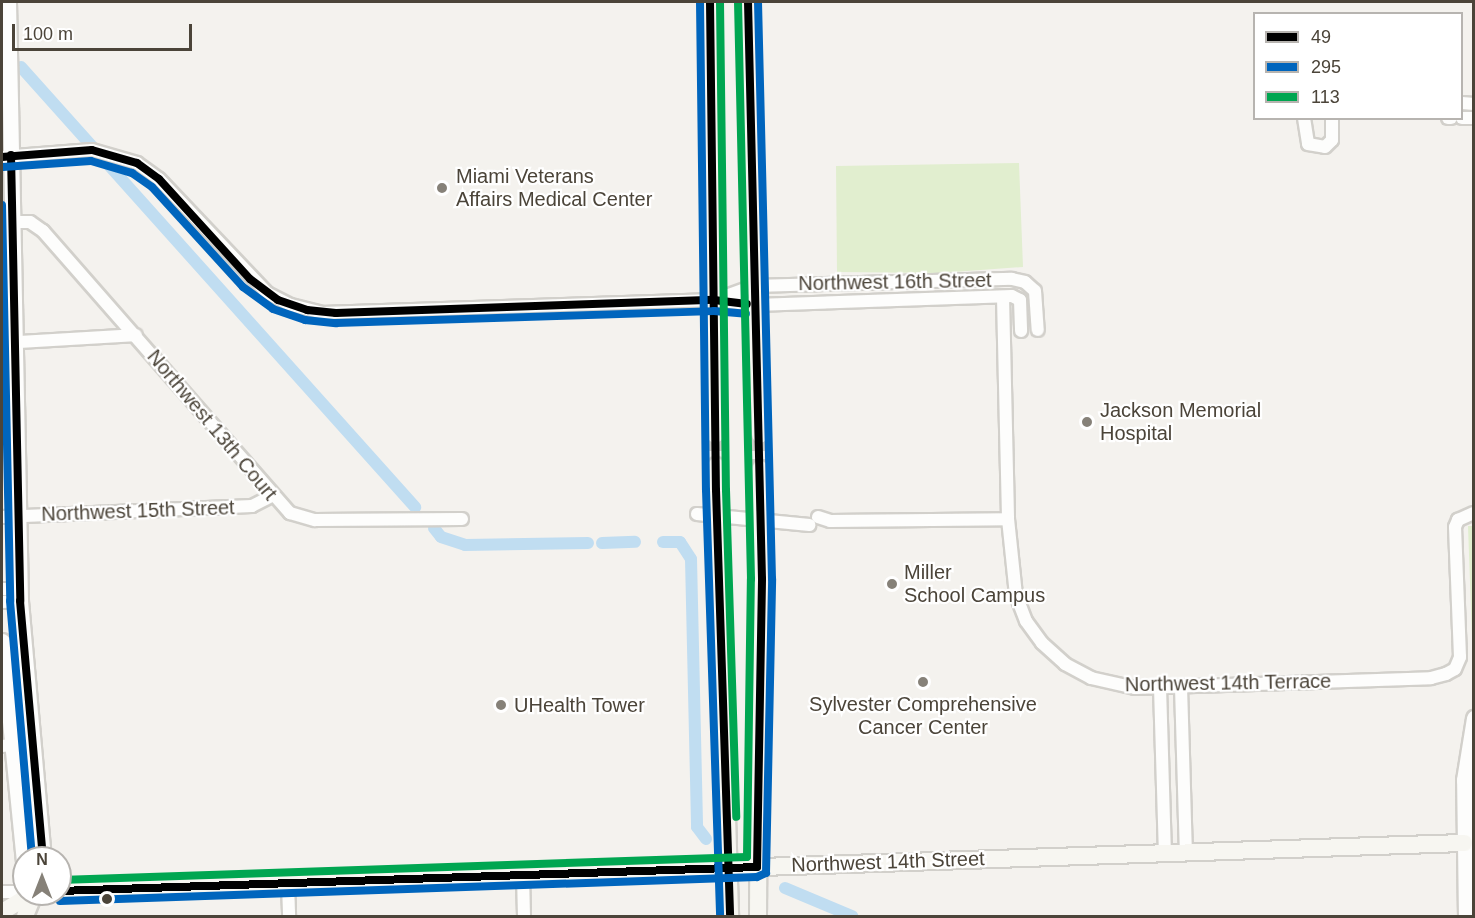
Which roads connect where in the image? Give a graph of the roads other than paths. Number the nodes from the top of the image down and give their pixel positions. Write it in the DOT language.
graph roads {
  1 [pos="8,2"];
  2 [pos="710,2"];
  3 [pos="748,2"];
  4 [pos="1304,120"];
  5 [pos="1332,120"];
  6 [pos="6,156"];
  7 [pos="13,222"];
  8 [pos="754,286"];
  9 [pos="1003,297"];
  10 [pos="714,300"];
  11 [pos="756,305"];
  12 [pos="1038,330"];
  13 [pos="1021,331"];
  14 [pos="136,335"];
  15 [pos="8,342"];
  16 [pos="715,435"];
  17 [pos="760,435"];
  18 [pos="716,466"];
  19 [pos="760,469"];
  20 [pos="272,496"];
  21 [pos="697,514"];
  22 [pos="716,514"];
  23 [pos="1469,514"];
  24 [pos="18,516"];
  25 [pos="2,517"];
  26 [pos="462,519"];
  27 [pos="1008,519"];
  28 [pos="761,521"];
  29 [pos="2,589"];
  30 [pos="20,595"];
  31 [pos="2,602"];
  32 [pos="2,640"];
  33 [pos="1160,687"];
  34 [pos="1180,687"];
  35 [pos="1473,718"];
  36 [pos="32,743"];
  37 [pos="6,745"];
  38 [pos="1470,842"];
  39 [pos="22,846"];
  40 [pos="42,846"];
  41 [pos="1165,852"];
  42 [pos="1186,852"];
  43 [pos="757,867"];
  44 [pos="728,868"];
  45 [pos="523,875"];
  46 [pos="288,884"];
  47 [pos="72,891"];
  48 [pos="289,916"];
  49 [pos="524,916"];
  50 [pos="730,916"];
  51 [pos="758,916"];
  52 [pos="1466,916"];
  1 -- 6 [label="street"];
  2 -- 10 [label="main road"];
  3 -- 8 [label="main road"];
  4 -- 5 [label="street"];
  6 -- 7 [label="street"];
  6 -- 10 [label="street, Northwest 16th Street"];
  7 -- 14 [label="street, Northwest 13th Court"];
  7 -- 15 [label="street"];
  8 -- 10 [label="street, Northwest 16th Street"];
  8 -- 11 [label="main road"];
  8 -- 12 [label="street, Northwest 16th Street"];
  9 -- 11 [label="street, Northwest 16th Street"];
  9 -- 13 [label="street, Northwest 16th Street"];
  9 -- 27 [label="street, Northwest 14th Terrace"];
  10 -- 11 [label="street, Northwest 16th Street"];
  10 -- 16 [label="main road"];
  11 -- 17 [label="main road"];
  14 -- 15 [label="street"];
  14 -- 20 [label="street, Northwest 13th Court"];
  15 -- 24 [label="street"];
  18 -- 22 [label="main road"];
  19 -- 28 [label="main road"];
  20 -- 24 [label="street, Northwest 15th Street"];
  20 -- 26 [label="street, Northwest 13th Court"];
  21 -- 22 [label="street"];
  22 -- 28 [label="street"];
  22 -- 44 [label="main road"];
  23 -- 34 [label="street, Northwest 14th Terrace"];
  24 -- 25 [label="street, Northwest 15th Street"];
  24 -- 30 [label="street"];
  27 -- 28 [label="street"];
  27 -- 33 [label="street, Northwest 14th Terrace"];
  28 -- 43 [label="main road"];
  29 -- 30 [label="street"];
  30 -- 31 [label="street"];
  30 -- 36 [label="street"];
  32 -- 37 [label="street"];
  33 -- 34 [label="street, Northwest 14th Terrace"];
  33 -- 41 [label="street"];
  34 -- 42 [label="street"];
  35 -- 38 [label="street"];
  36 -- 37 [label="street"];
  36 -- 40 [label="street"];
  37 -- 39 [label="street"];
  38 -- 42 [label="main road, Northwest 14th Street"];
  38 -- 52 [label="street"];
  41 -- 42 [label="main road, Northwest 14th Street"];
  41 -- 43 [label="main road, Northwest 14th Street"];
  43 -- 44 [label="main road, Northwest 14th Street"];
  43 -- 51 [label="main road"];
  44 -- 45 [label="main road, Northwest 14th Street"];
  44 -- 50 [label="main road"];
  45 -- 46 [label="main road, Northwest 14th Street"];
  45 -- 49 [label="street"];
  46 -- 47 [label="main road, Northwest 14th Street"];
  46 -- 48 [label="street"];
}
